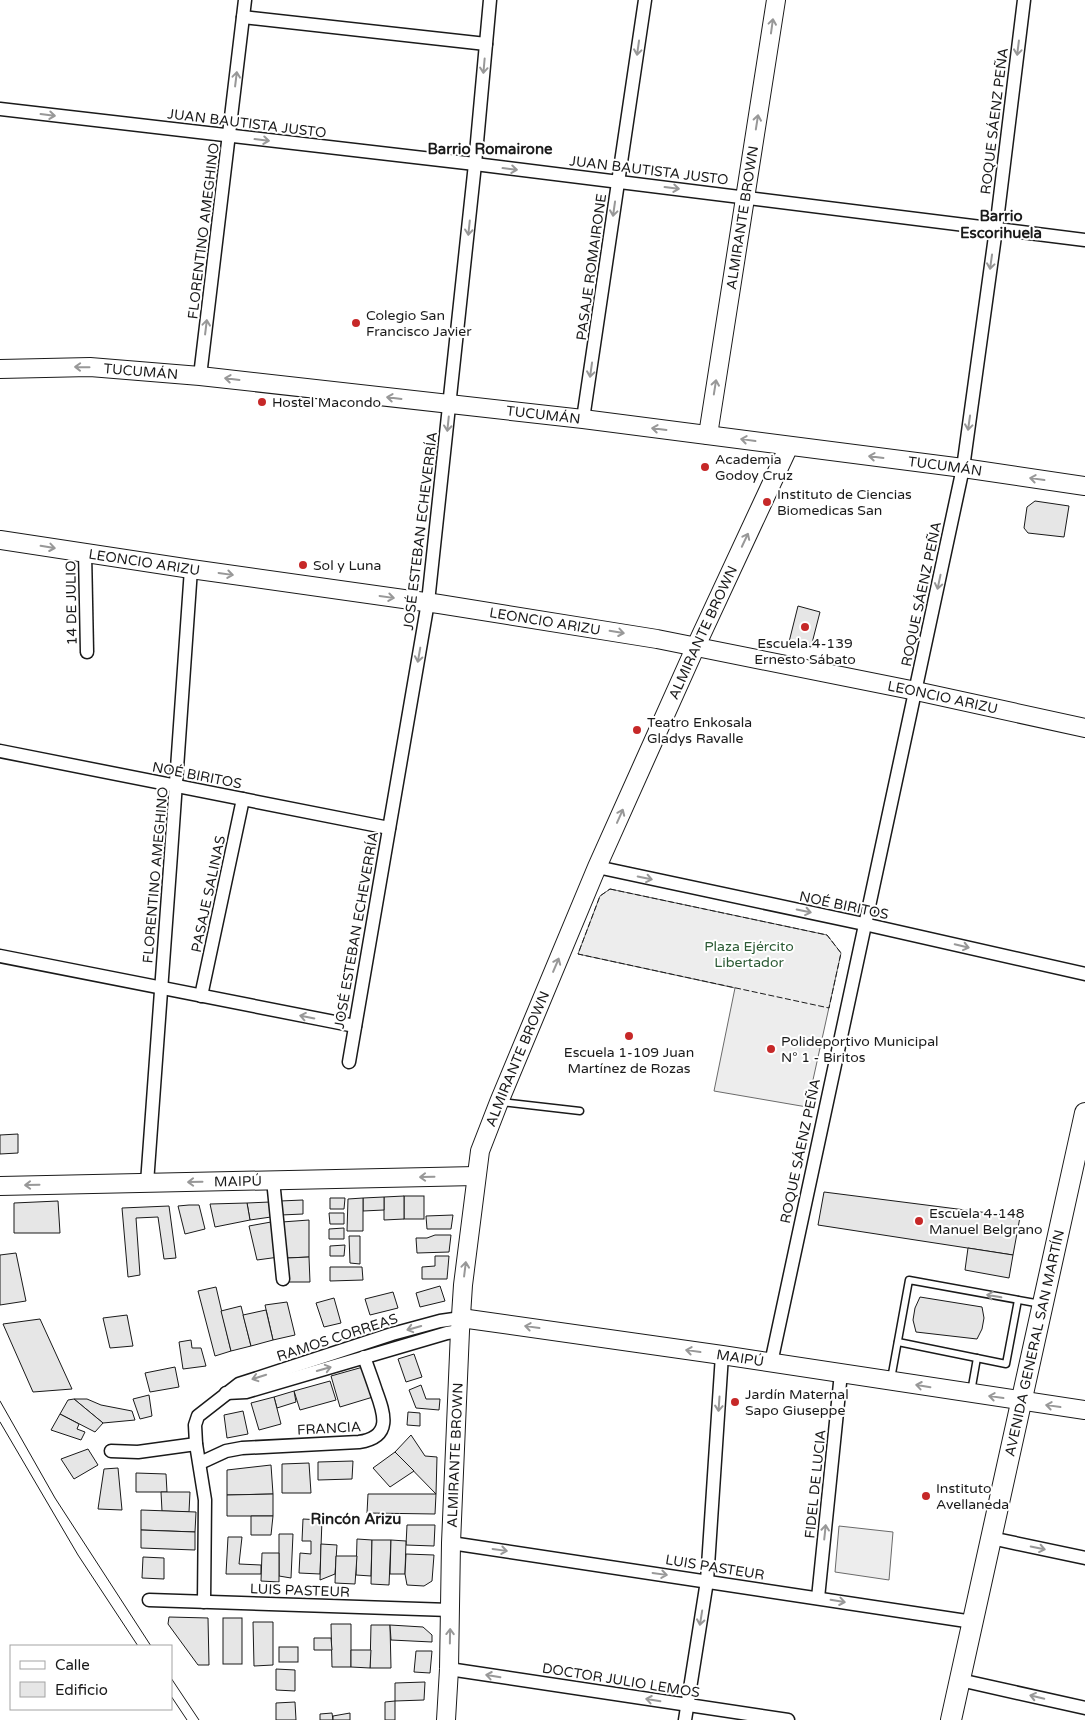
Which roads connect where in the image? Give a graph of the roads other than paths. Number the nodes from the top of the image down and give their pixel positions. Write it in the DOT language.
graph roads {
  1 [pos="245,0"];
  2 [pos="490,0"];
  3 [pos="645,0"];
  4 [pos="776,0"];
  5 [pos="1024,0"];
  6 [pos="243,17"];
  7 [pos="486,44"];
  8 [pos="0,109"];
  9 [pos="229,136"];
  10 [pos="475,164"];
  11 [pos="618,182"];
  12 [pos="745,197"];
  13 [pos="996,229"];
  14 [pos="1085,240"];
  15 [pos="0,369"];
  16 [pos="200,376"];
  17 [pos="450,404"];
  18 [pos="583,419"];
  19 [pos="708,435"];
  20 [pos="789,446"];
  21 [pos="963,468"];
  22 [pos="1085,486"];
  23 [pos="0,540"];
  24 [pos="84,552"];
  25 [pos="191,569"];
  26 [pos="428,602"];
  27 [pos="696,646"];
  28 [pos="87,652"];
  29 [pos="916,691"];
  30 [pos="1085,728"];
  31 [pos="0,751"];
  32 [pos="177,786"];
  33 [pos="243,799"];
  34 [pos="389,828"];
  35 [pos="597,868"];
  36 [pos="864,924"];
  37 [pos="0,956"];
  38 [pos="1085,974"];
  39 [pos="160,988"];
  40 [pos="201,996"];
  41 [pos="355,1026"];
  42 [pos="349,1062"];
  43 [pos="499,1102"];
  44 [pos="580,1111"];
  45 [pos="1085,1113"];
  46 [pos="476,1176"];
  47 [pos="273,1180"];
  48 [pos="147,1183"];
  49 [pos="0,1186"];
  50 [pos="283,1280"];
  51 [pos="1018,1300"];
  52 [pos="1042,1305"];
  53 [pos="460,1324"];
  54 [pos="898,1342"];
  55 [pos="722,1355"];
  56 [pos="364,1357"];
  57 [pos="977,1358"];
  58 [pos="771,1362"];
  59 [pos="842,1373"];
  60 [pos="890,1381"];
  61 [pos="226,1393"];
  62 [pos="971,1393"];
  63 [pos="1021,1401"];
  64 [pos="1085,1410"];
  65 [pos="196,1444"];
  66 [pos="111,1451"];
  67 [pos="200,1463"];
  68 [pos="991,1538"];
  69 [pos="452,1543"];
  70 [pos="1085,1558"];
  71 [pos="707,1581"];
  72 [pos="818,1598"];
  73 [pos="149,1600"];
  74 [pos="204,1602"];
  75 [pos="450,1610"];
  76 [pos="973,1622"];
  77 [pos="449,1669"];
  78 [pos="960,1680"];
  79 [pos="688,1705"];
  80 [pos="1085,1708"];
  81 [pos="446,1720"];
  82 [pos="685,1720"];
  83 [pos="788,1720"];
  84 [pos="951,1720"];
  1 -- 6 [label="street, FLORENTINO AMEGHINO"];
  2 -- 7 [label="street, JOSÉ ESTEBAN ECHEVERRÍA"];
  3 -- 11 [label="street, PASAJE ROMAIRONE, one-way"];
  12 -- 4 [label="street, ALMIRANTE BROWN, one-way"];
  5 -- 13 [label="street, ROQUE SÁENZ PEÑA, one-way"];
  6 -- 7 [label="street"];
  9 -- 6 [label="street, FLORENTINO AMEGHINO, one-way"];
  7 -- 10 [label="street, JOSÉ ESTEBAN ECHEVERRÍA, one-way"];
  8 -- 9 [label="street, JUAN BAUTISTA JUSTO, one-way"];
  9 -- 10 [label="street, JUAN BAUTISTA JUSTO, one-way"];
  16 -- 9 [label="street, FLORENTINO AMEGHINO, one-way"];
  10 -- 11 [label="street, JUAN BAUTISTA JUSTO, one-way"];
  10 -- 17 [label="street, JOSÉ ESTEBAN ECHEVERRÍA, one-way"];
  11 -- 12 [label="street, JUAN BAUTISTA JUSTO, one-way"];
  11 -- 18 [label="street, PASAJE ROMAIRONE, one-way"];
  12 -- 13 [label="street, JUAN BAUTISTA JUSTO"];
  19 -- 12 [label="street, ALMIRANTE BROWN, one-way"];
  13 -- 14 [label="street, JUAN BAUTISTA JUSTO"];
  13 -- 21 [label="street, ROQUE SÁENZ PEÑA, one-way"];
  16 -- 15 [label="street, TUCUMÁN, one-way"];
  17 -- 16 [label="street, TUCUMÁN, one-way"];
  17 -- 18 [label="street, TUCUMÁN"];
  17 -- 26 [label="street, JOSÉ ESTEBAN ECHEVERRÍA, one-way"];
  19 -- 18 [label="street, TUCUMÁN, one-way"];
  20 -- 19 [label="street, TUCUMÁN, one-way"];
  21 -- 20 [label="street, TUCUMÁN, one-way"];
  27 -- 20 [label="street, ALMIRANTE BROWN, one-way"];
  22 -- 21 [label="street, TUCUMÁN, one-way"];
  21 -- 29 [label="street, ROQUE SÁENZ PEÑA, one-way"];
  23 -- 24 [label="street, LEONCIO ARIZU, one-way"];
  24 -- 25 [label="street, LEONCIO ARIZU"];
  24 -- 28 [label="street, 14 DE JULIO"];
  25 -- 26 [label="street, LEONCIO ARIZU, one-way"];
  25 -- 32 [label="street, FLORENTINO AMEGHINO"];
  26 -- 27 [label="street, LEONCIO ARIZU, one-way"];
  26 -- 34 [label="street, JOSÉ ESTEBAN ECHEVERRÍA, one-way"];
  27 -- 29 [label="street, LEONCIO ARIZU"];
  35 -- 27 [label="street, ALMIRANTE BROWN, one-way"];
  29 -- 30 [label="street, LEONCIO ARIZU"];
  29 -- 36 [label="street, ROQUE SÁENZ PEÑA"];
  31 -- 32 [label="street, NOÉ BIRITOS"];
  32 -- 33 [label="street, NOÉ BIRITOS"];
  32 -- 39 [label="street, FLORENTINO AMEGHINO"];
  33 -- 34 [label="street, NOÉ BIRITOS"];
  33 -- 40 [label="street, PASAJE SALINAS"];
  34 -- 41 [label="street, JOSÉ ESTEBAN ECHEVERRÍA"];
  35 -- 36 [label="street, NOÉ BIRITOS, one-way"];
  43 -- 35 [label="street, ALMIRANTE BROWN, one-way"];
  36 -- 38 [label="street, NOÉ BIRITOS, one-way"];
  36 -- 58 [label="street, ROQUE SÁENZ PEÑA"];
  37 -- 39 [label="street"];
  39 -- 40 [label="street"];
  39 -- 48 [label="street, FLORENTINO AMEGHINO"];
  41 -- 40 [label="street, one-way"];
  41 -- 42 [label="street, JOSÉ ESTEBAN ECHEVERRÍA"];
  43 -- 44 [label="lane"];
  43 -- 46 [label="street, ALMIRANTE BROWN"];
  45 -- 52 [label="main road, AVENIDA GENERAL SAN MARTÍN"];
  46 -- 47 [label="street, MAIPÚ, one-way"];
  53 -- 46 [label="street, ALMIRANTE BROWN, one-way"];
  47 -- 48 [label="street, MAIPÚ, one-way"];
  47 -- 50 [label="street"];
  48 -- 49 [label="street, MAIPÚ, one-way"];
  51 -- 52 [label="lane"];
  51 -- 54 [label="lane, one-way"];
  51 -- 57 [label="lane"];
  52 -- 63 [label="main road, AVENIDA GENERAL SAN MARTÍN"];
  55 -- 53 [label="street, MAIPÚ, one-way"];
  53 -- 56 [label="street, RAMOS CORREAS"];
  53 -- 61 [label="street, RAMOS CORREAS, one-way"];
  53 -- 69 [label="street, ALMIRANTE BROWN"];
  54 -- 57 [label="lane"];
  54 -- 60 [label="lane"];
  55 -- 58 [label="street, MAIPÚ"];
  55 -- 71 [label="street, one-way"];
  61 -- 56 [label="street, RAMOS CORREAS, one-way"];
  56 -- 67 [label="street, FRANCIA"];
  57 -- 62 [label="lane"];
  58 -- 59 [label="street, MAIPÚ"];
  59 -- 60 [label="street, MAIPÚ"];
  72 -- 59 [label="street, FIDEL DE LUCIA, one-way"];
  62 -- 60 [label="street, MAIPÚ, one-way"];
  61 -- 65 [label="street, RAMOS CORREAS"];
  63 -- 62 [label="street, MAIPÚ, one-way"];
  64 -- 63 [label="street, MAIPÚ, one-way"];
  63 -- 68 [label="main road, AVENIDA GENERAL SAN MARTÍN"];
  65 -- 66 [label="street"];
  65 -- 67 [label="street"];
  67 -- 74 [label="street"];
  68 -- 70 [label="street, one-way"];
  68 -- 76 [label="main road, AVENIDA GENERAL SAN MARTÍN"];
  69 -- 71 [label="street, LUIS PASTEUR, one-way"];
  69 -- 75 [label="street, ALMIRANTE BROWN"];
  71 -- 72 [label="street, LUIS PASTEUR"];
  71 -- 79 [label="street, one-way"];
  72 -- 76 [label="street, LUIS PASTEUR, one-way"];
  73 -- 74 [label="street, LUIS PASTEUR"];
  74 -- 75 [label="street, LUIS PASTEUR"];
  77 -- 75 [label="street, ALMIRANTE BROWN, one-way"];
  76 -- 78 [label="main road, AVENIDA GENERAL SAN MARTÍN"];
  79 -- 77 [label="street, DOCTOR JULIO LEMOS, one-way"];
  77 -- 81 [label="street, ALMIRANTE BROWN"];
  80 -- 78 [label="street, one-way"];
  78 -- 84 [label="main road, AVENIDA GENERAL SAN MARTÍN"];
  79 -- 82 [label="street"];
  79 -- 83 [label="street, DOCTOR JULIO LEMOS"];
}
